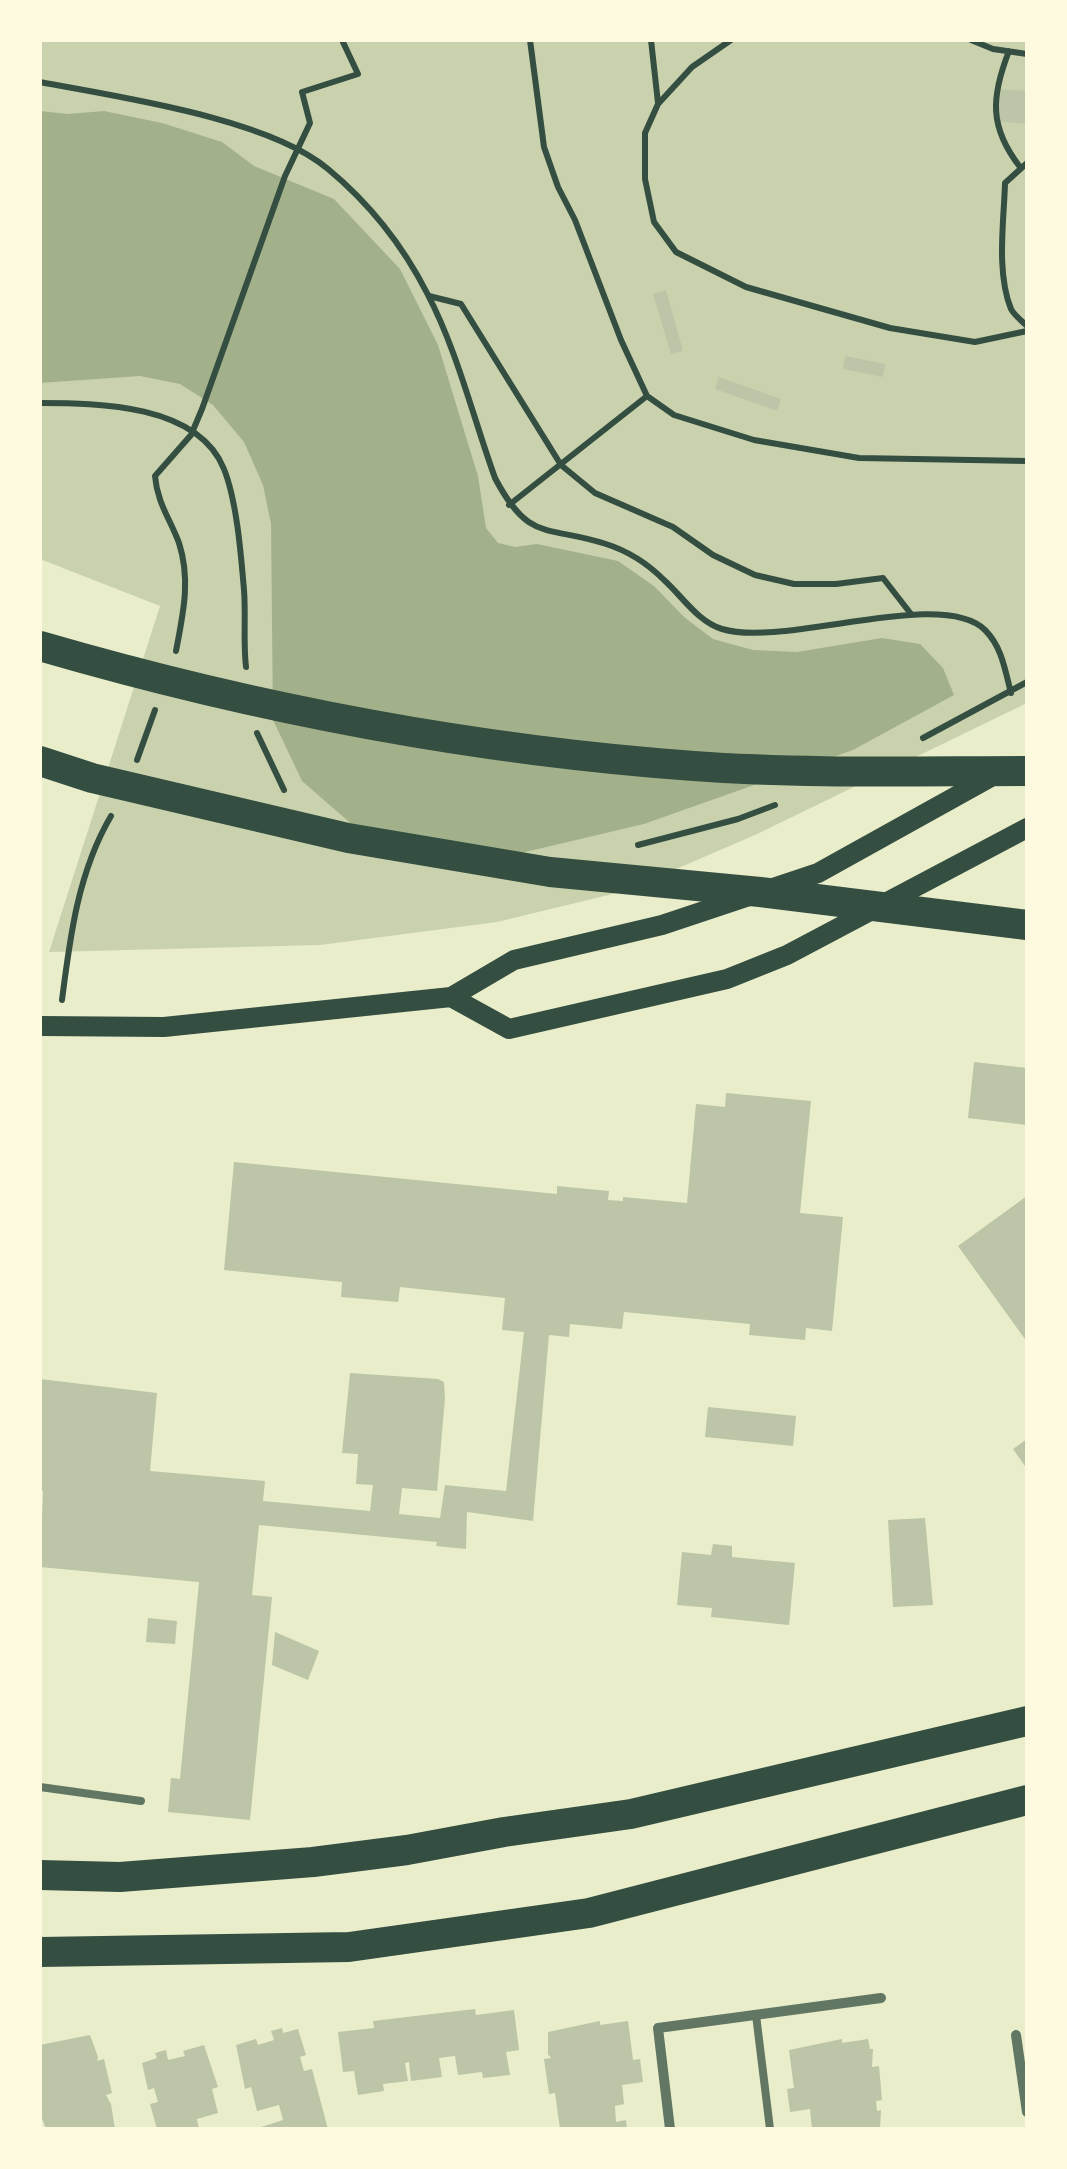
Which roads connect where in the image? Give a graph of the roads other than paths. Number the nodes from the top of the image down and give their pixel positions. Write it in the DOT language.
graph roads {
  1 [pos="40,646"];
  2 [pos="1027,758"];
  3 [pos="40,762"];
  4 [pos="1027,772"];
  5 [pos="1027,828"];
  6 [pos="1027,925"];
  7 [pos="451,997"];
  8 [pos="40,1026"];
  9 [pos="1027,1721"];
  10 [pos="40,1787"];
  11 [pos="141,1800"];
  12 [pos="1027,1800"];
  13 [pos="40,1874"];
  14 [pos="47,1953"];
  15 [pos="881,1998"];
  16 [pos="756,2015"];
  17 [pos="1016,2035"];
  18 [pos="1027,2112"];
  19 [pos="670,2129"];
  20 [pos="770,2129"];
  1 -- 4 [label="highway"];
  2 -- 7 [label="main road"];
  3 -- 6 [label="highway"];
  5 -- 7 [label="main road"];
  7 -- 8 [label="main road"];
  9 -- 13 [label="highway"];
  10 -- 11 [label="lane"];
  12 -- 14 [label="highway"];
  15 -- 16 [label="street"];
  16 -- 19 [label="street"];
  16 -- 20 [label="lane"];
  17 -- 18 [label="street"];
}
